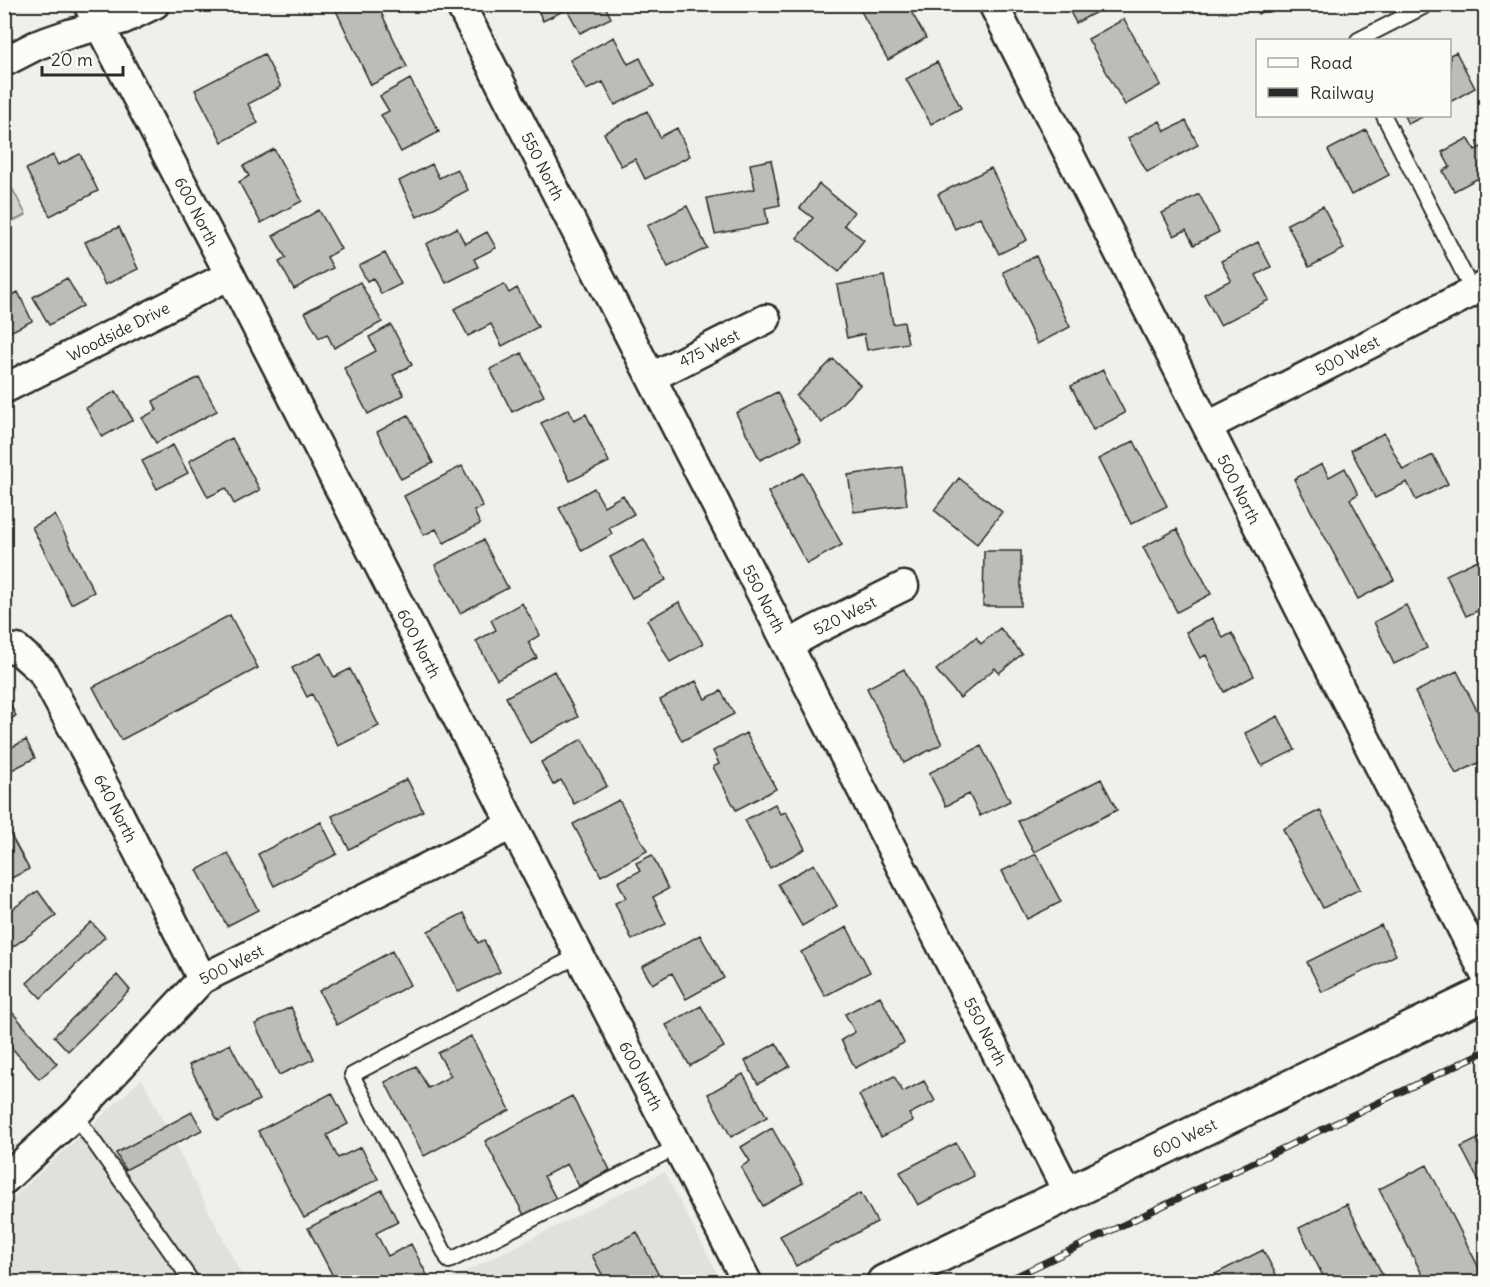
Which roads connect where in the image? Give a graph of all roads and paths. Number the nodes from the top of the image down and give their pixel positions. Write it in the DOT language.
graph roads {
  1 [pos="155,4"];
  2 [pos="460,4"];
  3 [pos="993,4"];
  4 [pos="1425,6"];
  5 [pos="94,15"];
  6 [pos="1360,39"];
  7 [pos="4,63"];
  8 [pos="1385,117"];
  9 [pos="230,275"];
  10 [pos="1479,288"];
  11 [pos="766,319"];
  12 [pos="652,377"];
  13 [pos="4,389"];
  14 [pos="1208,426"];
  15 [pos="904,586"];
  16 [pos="788,645"];
  17 [pos="11,648"];
  18 [pos="512,825"];
  19 [pos="579,955"];
  20 [pos="1485,976"];
  21 [pos="202,979"];
  22 [pos="1485,993"];
  23 [pos="75,1115"];
  24 [pos="677,1147"];
  25 [pos="4,1180"];
  26 [pos="1068,1193"];
  27 [pos="192,1282"];
  28 [pos="747,1282"];
  29 [pos="884,1282"];
  1 -- 5 [label="street"];
  2 -- 12 [label="street, 550 North"];
  3 -- 14 [label="street, 500 North"];
  4 -- 6 [label="lane"];
  5 -- 7 [label="street"];
  5 -- 9 [label="street, 600 North"];
  8 -- 10 [label="lane"];
  9 -- 13 [label="street, Woodside Drive"];
  9 -- 18 [label="street, 600 North"];
  10 -- 14 [label="street, 500 West"];
  11 -- 12 [label="street, 475 West"];
  12 -- 16 [label="street, 550 North"];
  14 -- 20 [label="street, 500 North"];
  15 -- 16 [label="street, 520 West"];
  16 -- 26 [label="street, 550 North"];
  17 -- 21 [label="street, 640 North"];
  18 -- 19 [label="street, 600 North"];
  18 -- 21 [label="street, 500 West"];
  19 -- 24 [label="street, 600 North"];
  19 -- 24 [label="lane"];
  21 -- 23 [label="street, 500 West"];
  22 -- 26 [label="main road, 600 West"];
  23 -- 25 [label="street, 500 West"];
  23 -- 27 [label="lane"];
  24 -- 28 [label="street, 600 North"];
  26 -- 29 [label="main road, 600 West"];
}
